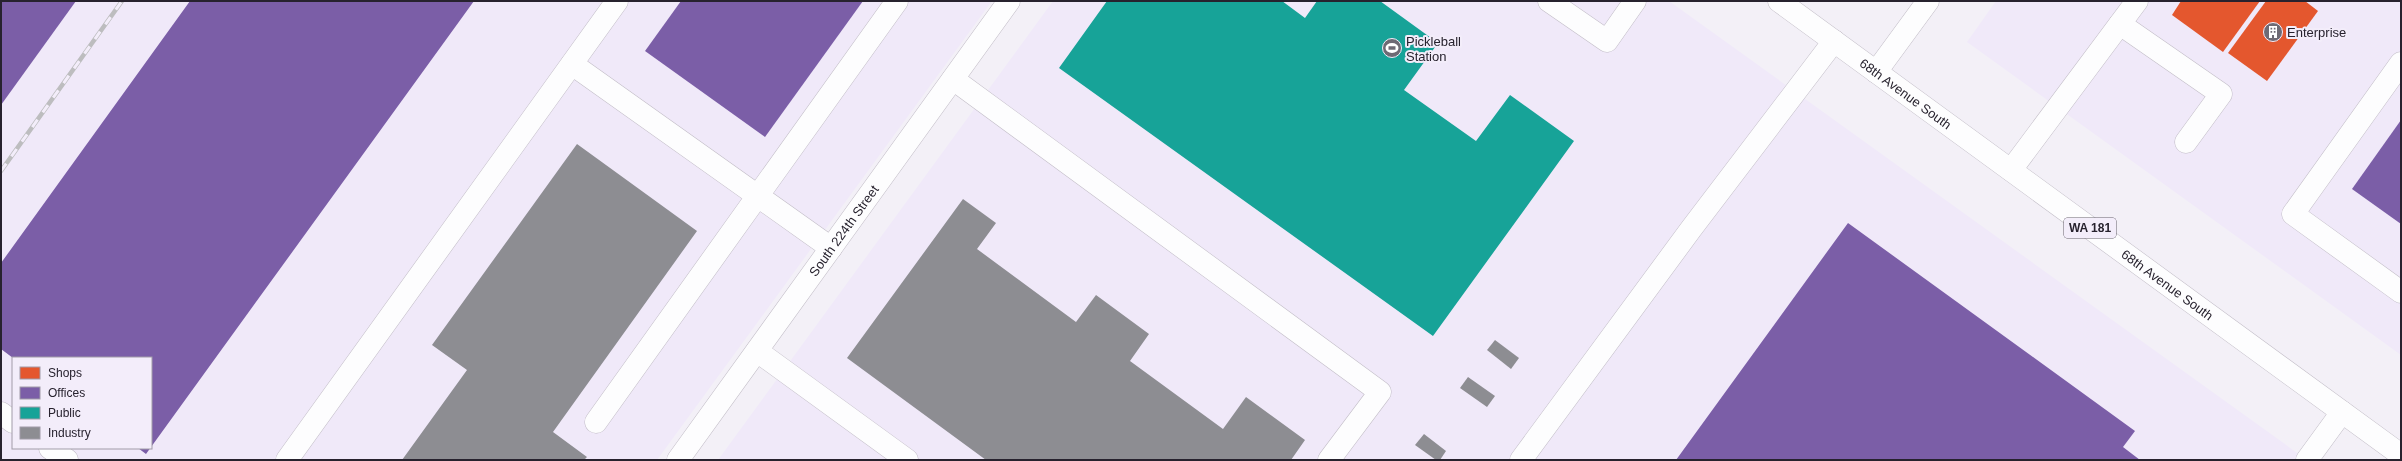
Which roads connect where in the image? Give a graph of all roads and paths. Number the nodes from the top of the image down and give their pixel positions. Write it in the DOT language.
graph roads {
  1 [pos="617,1"];
  2 [pos="897,1"];
  3 [pos="1009,1"];
  4 [pos="1549,1"];
  5 [pos="1635,1"];
  6 [pos="1779,1"];
  7 [pos="1928,1"];
  8 [pos="2137,1"];
  9 [pos="2120,24"];
  10 [pos="1834,41"];
  11 [pos="2401,63"];
  12 [pos="572,64"];
  13 [pos="1876,72"];
  14 [pos="953,79"];
  15 [pos="2186,142"];
  16 [pos="2011,170"];
  17 [pos="758,196"];
  18 [pos="831,248"];
  19 [pos="2401,292"];
  20 [pos="757,351"];
  21 [pos="2342,412"];
  22 [pos="1,413"];
  23 [pos="12,421"];
  24 [pos="596,422"];
  25 [pos="51,449"];
  26 [pos="2401,455"];
  27 [pos="67,460"];
  28 [pos="287,460"];
  29 [pos="678,460"];
  30 [pos="907,460"];
  31 [pos="1330,460"];
  32 [pos="1521,460"];
  33 [pos="2307,460"];
  1 -- 12 [label="main road"];
  2 -- 17 [label="main road"];
  3 -- 14 [label="main road, South 224th Street"];
  4 -- 5 [label="main road"];
  6 -- 10 [label="main road, 68th Avenue South / WA 181"];
  7 -- 13 [label="main road"];
  8 -- 9 [label="main road"];
  9 -- 15 [label="main road"];
  9 -- 16 [label="main road"];
  10 -- 13 [label="main road, 68th Avenue South / WA 181"];
  10 -- 32 [label="main road"];
  11 -- 19 [label="main road"];
  12 -- 17 [label="main road"];
  12 -- 28 [label="main road"];
  13 -- 16 [label="main road, 68th Avenue South / WA 181"];
  14 -- 18 [label="main road, South 224th Street"];
  14 -- 31 [label="main road"];
  16 -- 21 [label="main road, 68th Avenue South / WA 181"];
  17 -- 18 [label="main road"];
  17 -- 24 [label="main road"];
  18 -- 20 [label="main road, South 224th Street"];
  20 -- 29 [label="main road, South 224th Street"];
  20 -- 30 [label="main road"];
  21 -- 26 [label="main road, 68th Avenue South / WA 181"];
  21 -- 33 [label="main road"];
  22 -- 23 [label="main road"];
  25 -- 27 [label="main road"];
}
